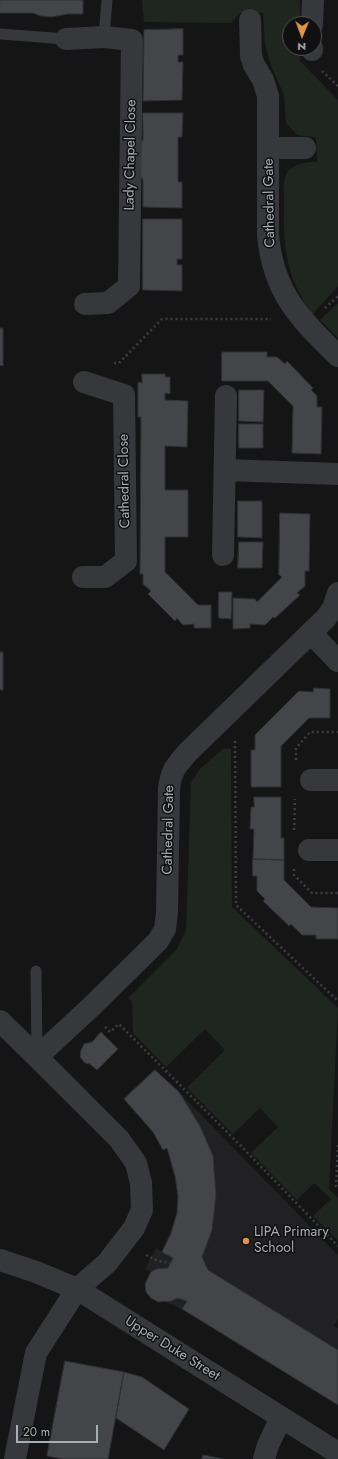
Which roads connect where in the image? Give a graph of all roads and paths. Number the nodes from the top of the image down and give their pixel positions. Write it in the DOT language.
graph roads {
  1 [pos="107,0"];
  2 [pos="313,0"];
  3 [pos="312,16"];
  4 [pos="250,20"];
  5 [pos="0,34"];
  6 [pos="104,38"];
  7 [pos="66,39"];
  8 [pos="269,148"];
  9 [pos="305,148"];
  10 [pos="338,296"];
  11 [pos="85,304"];
  12 [pos="326,308"];
  13 [pos="295,311"];
  14 [pos="338,356"];
  15 [pos="107,363"];
  16 [pos="84,382"];
  17 [pos="226,396"];
  18 [pos="225,470"];
  19 [pos="338,474"];
  20 [pos="223,556"];
  21 [pos="83,577"];
  22 [pos="338,594"];
  23 [pos="311,633"];
  24 [pos="338,661"];
  25 [pos="220,722"];
  26 [pos="338,732"];
  27 [pos="296,761"];
  28 [pos="311,780"];
  29 [pos="338,780"];
  30 [pos="295,796"];
  31 [pos="294,834"];
  32 [pos="338,850"];
  33 [pos="301,856"];
  34 [pos="338,893"];
  35 [pos="36,971"];
  36 [pos="338,1001"];
  37 [pos="0,1022"];
  38 [pos="106,1028"];
  39 [pos="37,1057"];
  40 [pos="338,1145"];
  41 [pos="338,1188"];
  42 [pos="338,1246"];
  43 [pos="146,1255"];
  44 [pos="0,1260"];
  45 [pos="170,1263"];
  46 [pos="77,1289"];
  47 [pos="281,1418"];
  48 [pos="338,1453"];
  49 [pos="15,1459"];
  50 [pos="264,1459"];
  1 -- 6 [label="lane"];
  2 -- 3 [label="street"];
  4 -- 8 [label="street, Cathedral Gate"];
  5 -- 7 [label="lane"];
  6 -- 7 [label="street, Lady Chapel Close"];
  6 -- 11 [label="street, Lady Chapel Close"];
  8 -- 9 [label="street, Cathedral Gate"];
  8 -- 13 [label="street, Cathedral Gate"];
  10 -- 12 [label="path"];
  13 -- 14 [label="street, Cathedral Gate"];
  13 -- 15 [label="path"];
  16 -- 21 [label="street, Cathedral Close"];
  17 -- 18 [label="street"];
  18 -- 19 [label="street"];
  18 -- 20 [label="street"];
  22 -- 23 [label="street, Cathedral Gate"];
  23 -- 24 [label="street"];
  23 -- 25 [label="street, Cathedral Gate"];
  25 -- 36 [label="path"];
  25 -- 39 [label="street, Cathedral Gate"];
  26 -- 27 [label="path"];
  28 -- 29 [label="street"];
  30 -- 31 [label="path"];
  32 -- 33 [label="street"];
  33 -- 34 [label="path"];
  35 -- 39 [label="lane"];
  37 -- 39 [label="street"];
  38 -- 42 [label="path"];
  39 -- 46 [label="street"];
  40 -- 41 [label="path"];
  43 -- 45 [label="path"];
  44 -- 46 [label="street, Upper Duke Street"];
  46 -- 47 [label="street, Upper Duke Street"];
  46 -- 49 [label="street"];
  47 -- 48 [label="street, Upper Duke Street"];
  47 -- 50 [label="street"];
}
